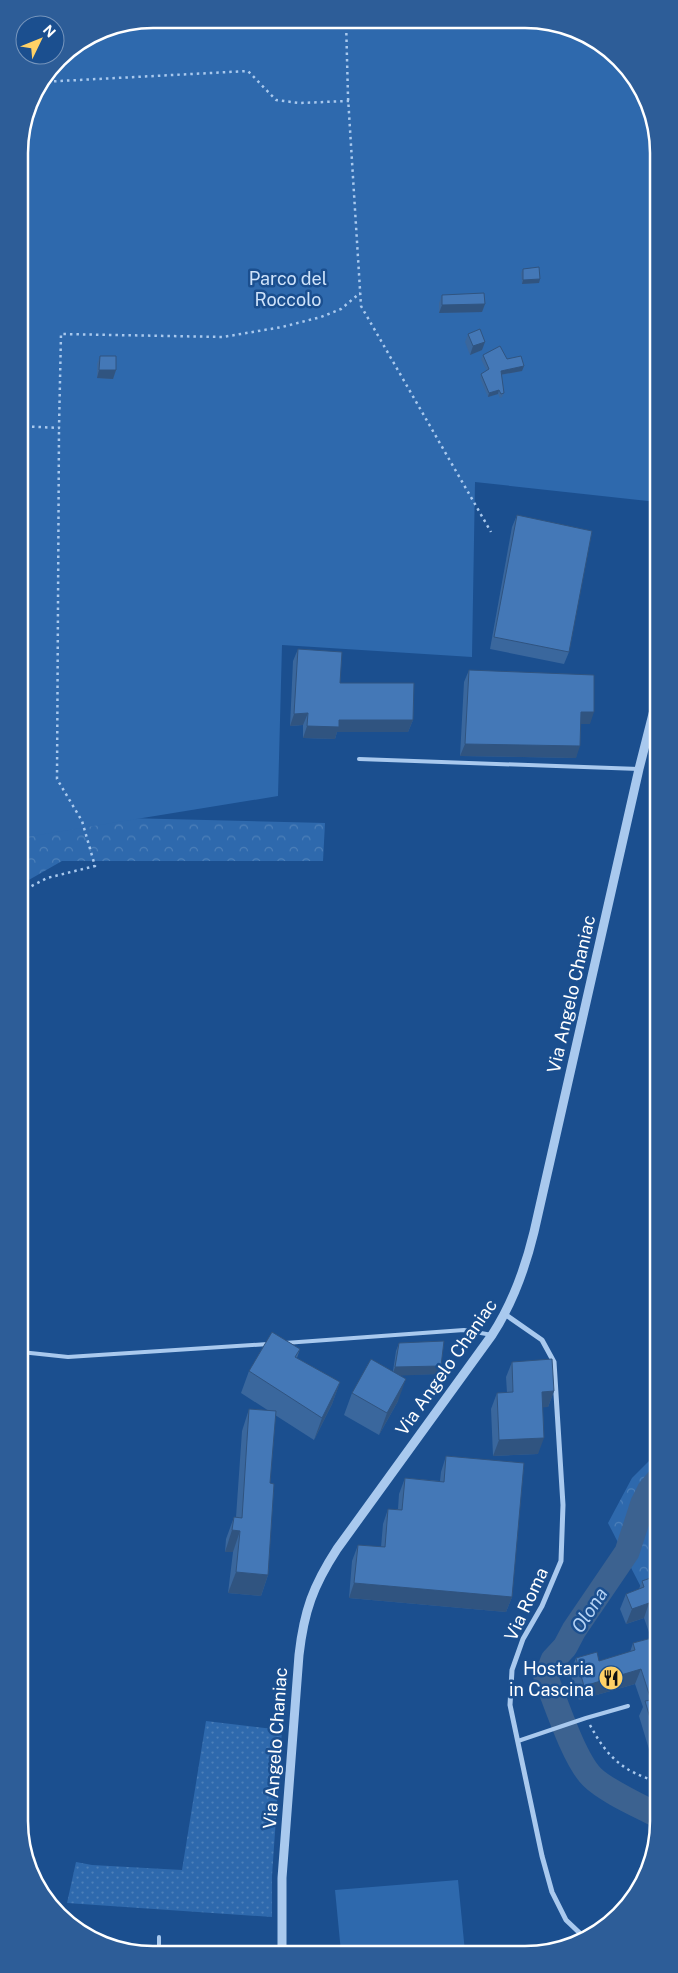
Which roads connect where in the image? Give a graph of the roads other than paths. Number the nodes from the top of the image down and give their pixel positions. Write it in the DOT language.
graph roads {
  1 [pos="650,726"];
  2 [pos="359,759"];
  3 [pos="639,769"];
  4 [pos="506,1315"];
  5 [pos="492,1334"];
  6 [pos="28,1353"];
  7 [pos="628,1706"];
  8 [pos="518,1741"];
  9 [pos="580,1933"];
  10 [pos="159,1937"];
  11 [pos="159,1946"];
  12 [pos="282,1946"];
  1 -- 3 [label="street, Via Angelo Chaniac"];
  2 -- 3 [label="lane"];
  3 -- 4 [label="street, Via Angelo Chaniac"];
  4 -- 5 [label="street, Via Angelo Chaniac"];
  4 -- 8 [label="street, Via Roma"];
  5 -- 6 [label="lane"];
  5 -- 12 [label="street, Via Angelo Chaniac"];
  7 -- 8 [label="lane"];
  8 -- 9 [label="street, Via Roma"];
  10 -- 11 [label="lane"];
}
